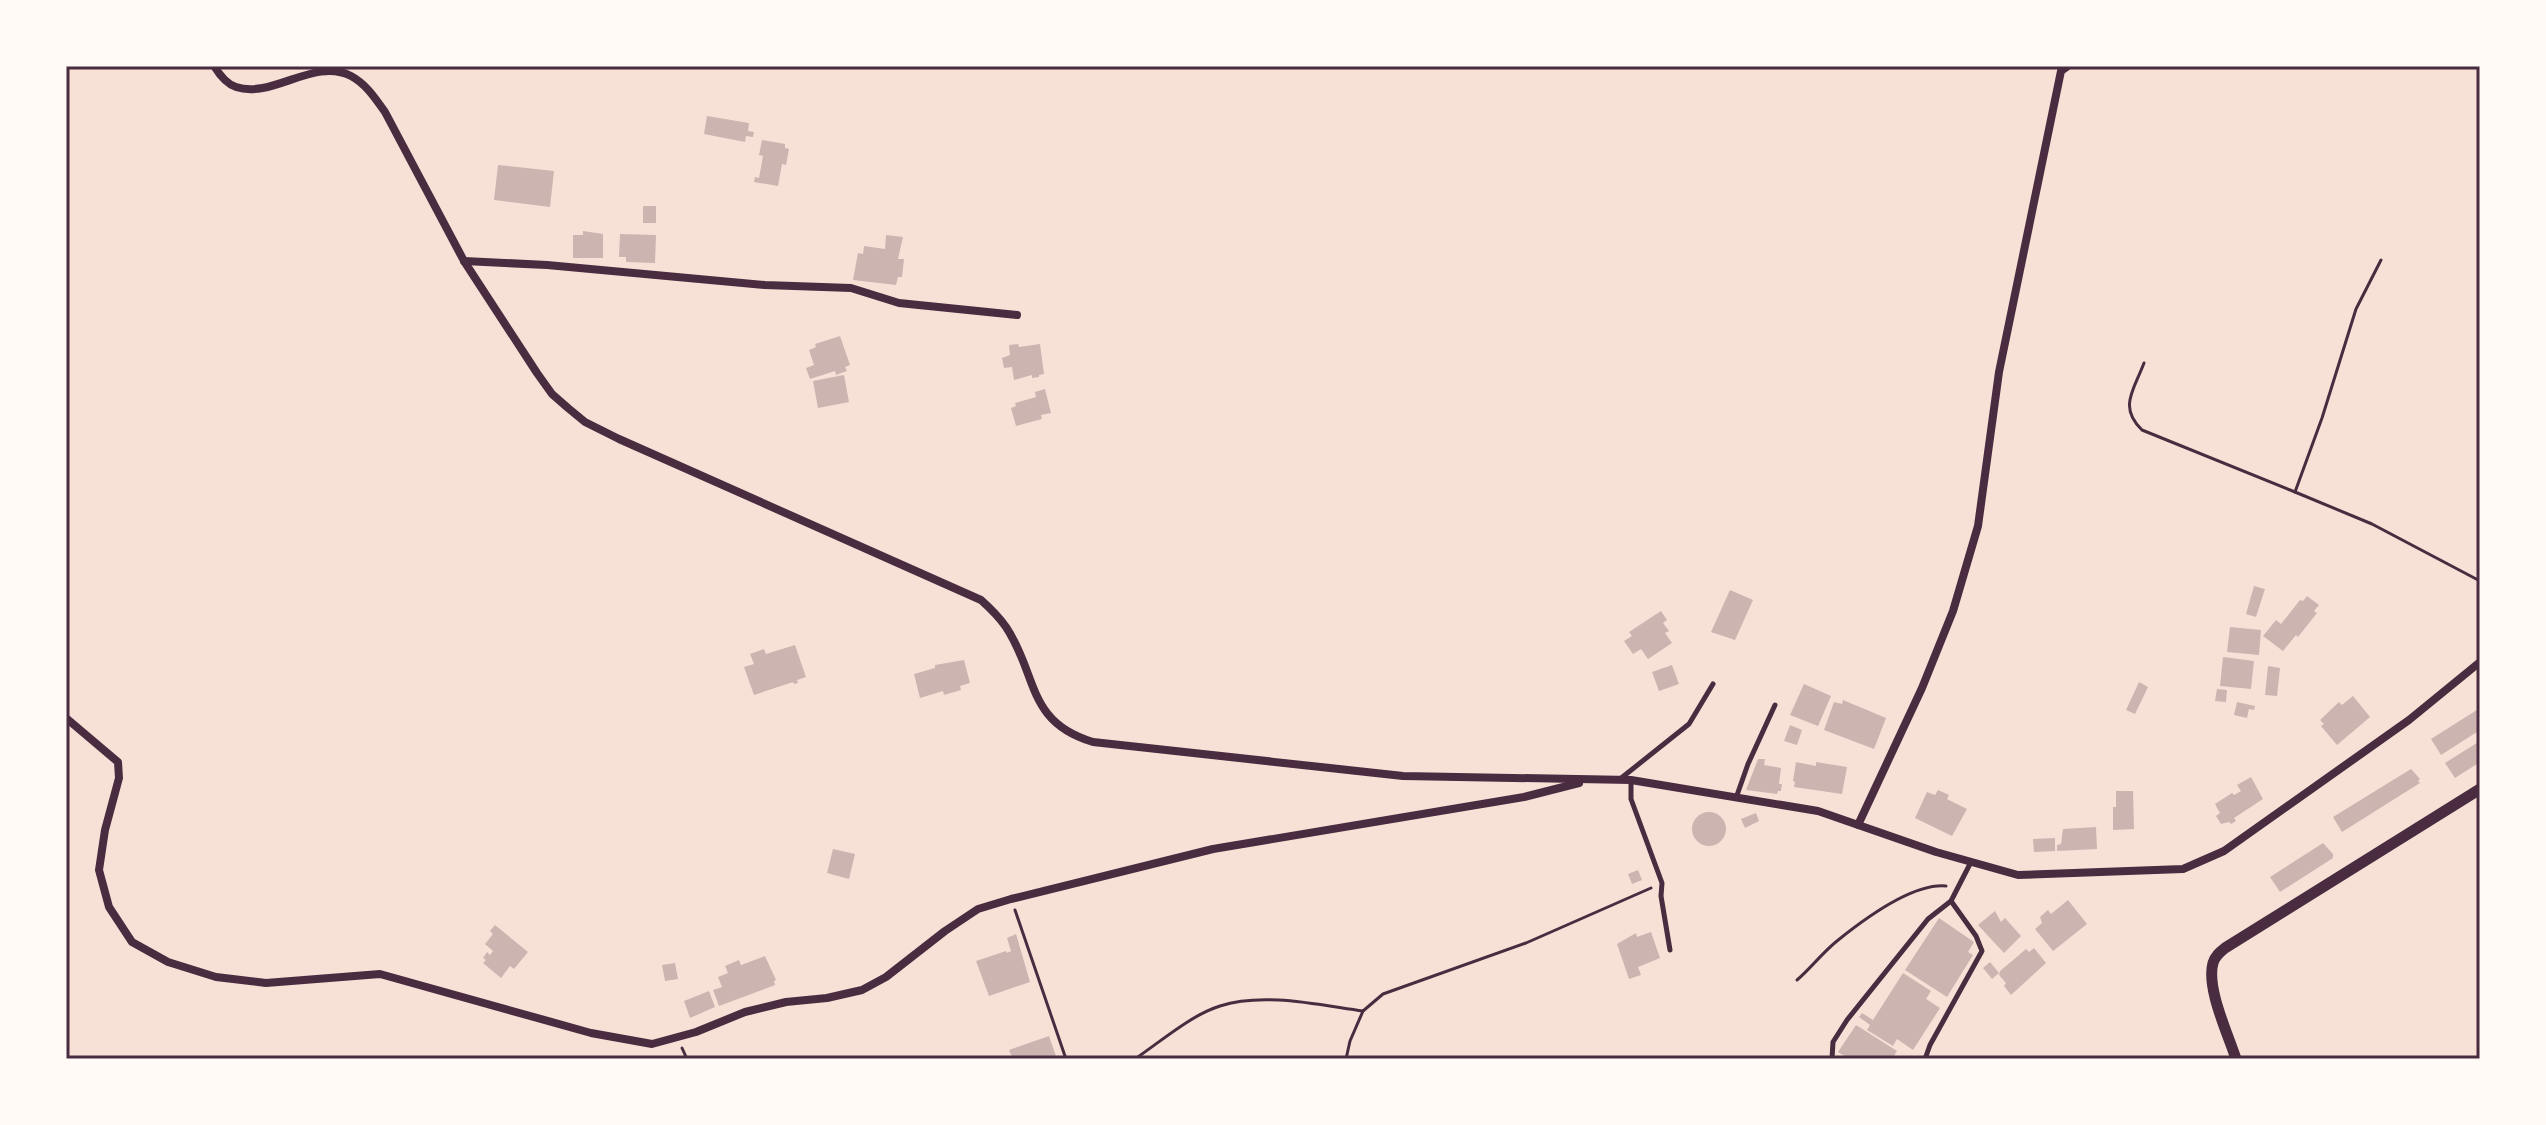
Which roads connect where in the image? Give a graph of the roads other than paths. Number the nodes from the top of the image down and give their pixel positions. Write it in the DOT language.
graph roads {
  1 [pos="214,66"];
  2 [pos="2068,66"];
  3 [pos="464,261"];
  4 [pos="1017,315"];
  5 [pos="2480,662"];
  6 [pos="1713,684"];
  7 [pos="1775,705"];
  8 [pos="66,718"];
  9 [pos="1592,780"];
  10 [pos="1618,780"];
  11 [pos="1631,780"];
  12 [pos="2480,789"];
  13 [pos="1736,798"];
  14 [pos="1858,825"];
  15 [pos="1971,862"];
  16 [pos="1951,901"];
  17 [pos="1670,950"];
  18 [pos="1832,1059"];
  19 [pos="1925,1059"];
  20 [pos="2236,1059"];
  1 -- 3 [label="street"];
  2 -- 14 [label="street"];
  3 -- 4 [label="street"];
  3 -- 9 [label="street"];
  5 -- 15 [label="street"];
  6 -- 10 [label="lane"];
  7 -- 13 [label="lane"];
  8 -- 9 [label="street"];
  9 -- 10 [label="street"];
  10 -- 11 [label="street"];
  11 -- 13 [label="street"];
  11 -- 17 [label="lane"];
  12 -- 20 [label="street"];
  13 -- 14 [label="street"];
  14 -- 15 [label="street"];
  15 -- 16 [label="lane"];
  16 -- 18 [label="lane"];
  16 -- 19 [label="lane"];
}
